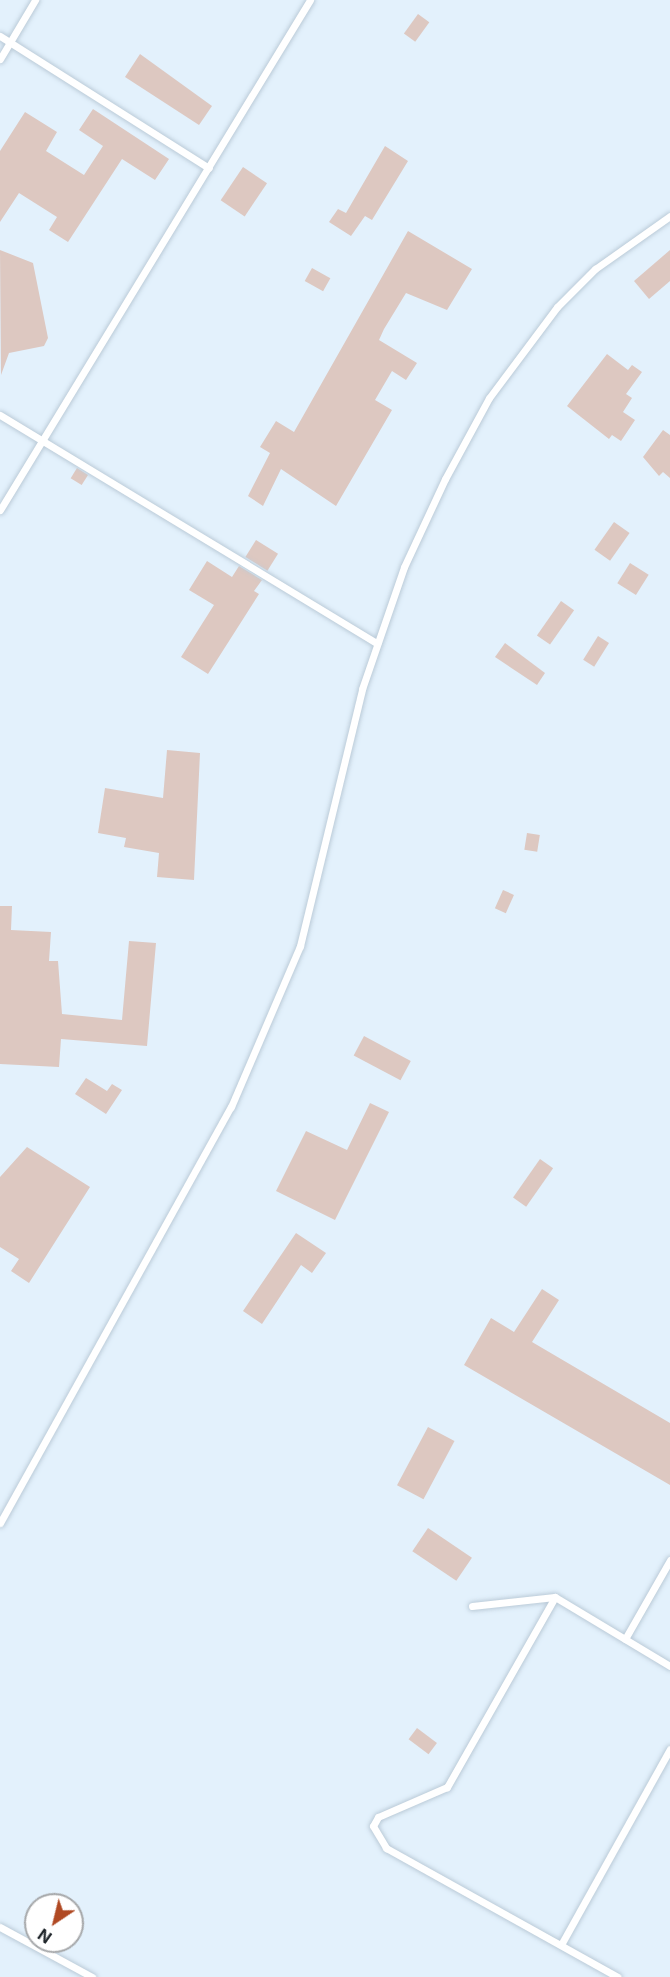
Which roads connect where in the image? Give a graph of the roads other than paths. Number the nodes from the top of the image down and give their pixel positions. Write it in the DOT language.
graph roads {
  1 [pos="35,0"];
  2 [pos="310,0"];
  3 [pos="0,36"];
  4 [pos="10,42"];
  5 [pos="0,59"];
  6 [pos="209,168"];
  7 [pos="670,216"];
  8 [pos="0,416"];
  9 [pos="41,440"];
  10 [pos="0,510"];
  11 [pos="377,643"];
  12 [pos="0,1523"];
  13 [pos="670,1560"];
  14 [pos="555,1597"];
  15 [pos="472,1606"];
  16 [pos="625,1639"];
  17 [pos="670,1666"];
  18 [pos="670,1749"];
  19 [pos="0,1927"];
  20 [pos="561,1943"];
  21 [pos="92,1977"];
  22 [pos="618,1977"];
  1 -- 4 [label="lane"];
  2 -- 6 [label="lane"];
  3 -- 4 [label="lane"];
  4 -- 5 [label="lane"];
  4 -- 6 [label="lane"];
  6 -- 9 [label="lane"];
  7 -- 11 [label="lane"];
  8 -- 9 [label="lane"];
  9 -- 10 [label="lane"];
  9 -- 11 [label="lane"];
  11 -- 12 [label="lane"];
  13 -- 16 [label="lane"];
  14 -- 15 [label="lane"];
  14 -- 16 [label="lane"];
  14 -- 20 [label="lane"];
  16 -- 17 [label="lane"];
  18 -- 20 [label="lane"];
  19 -- 21 [label="lane"];
  20 -- 22 [label="lane"];
}
